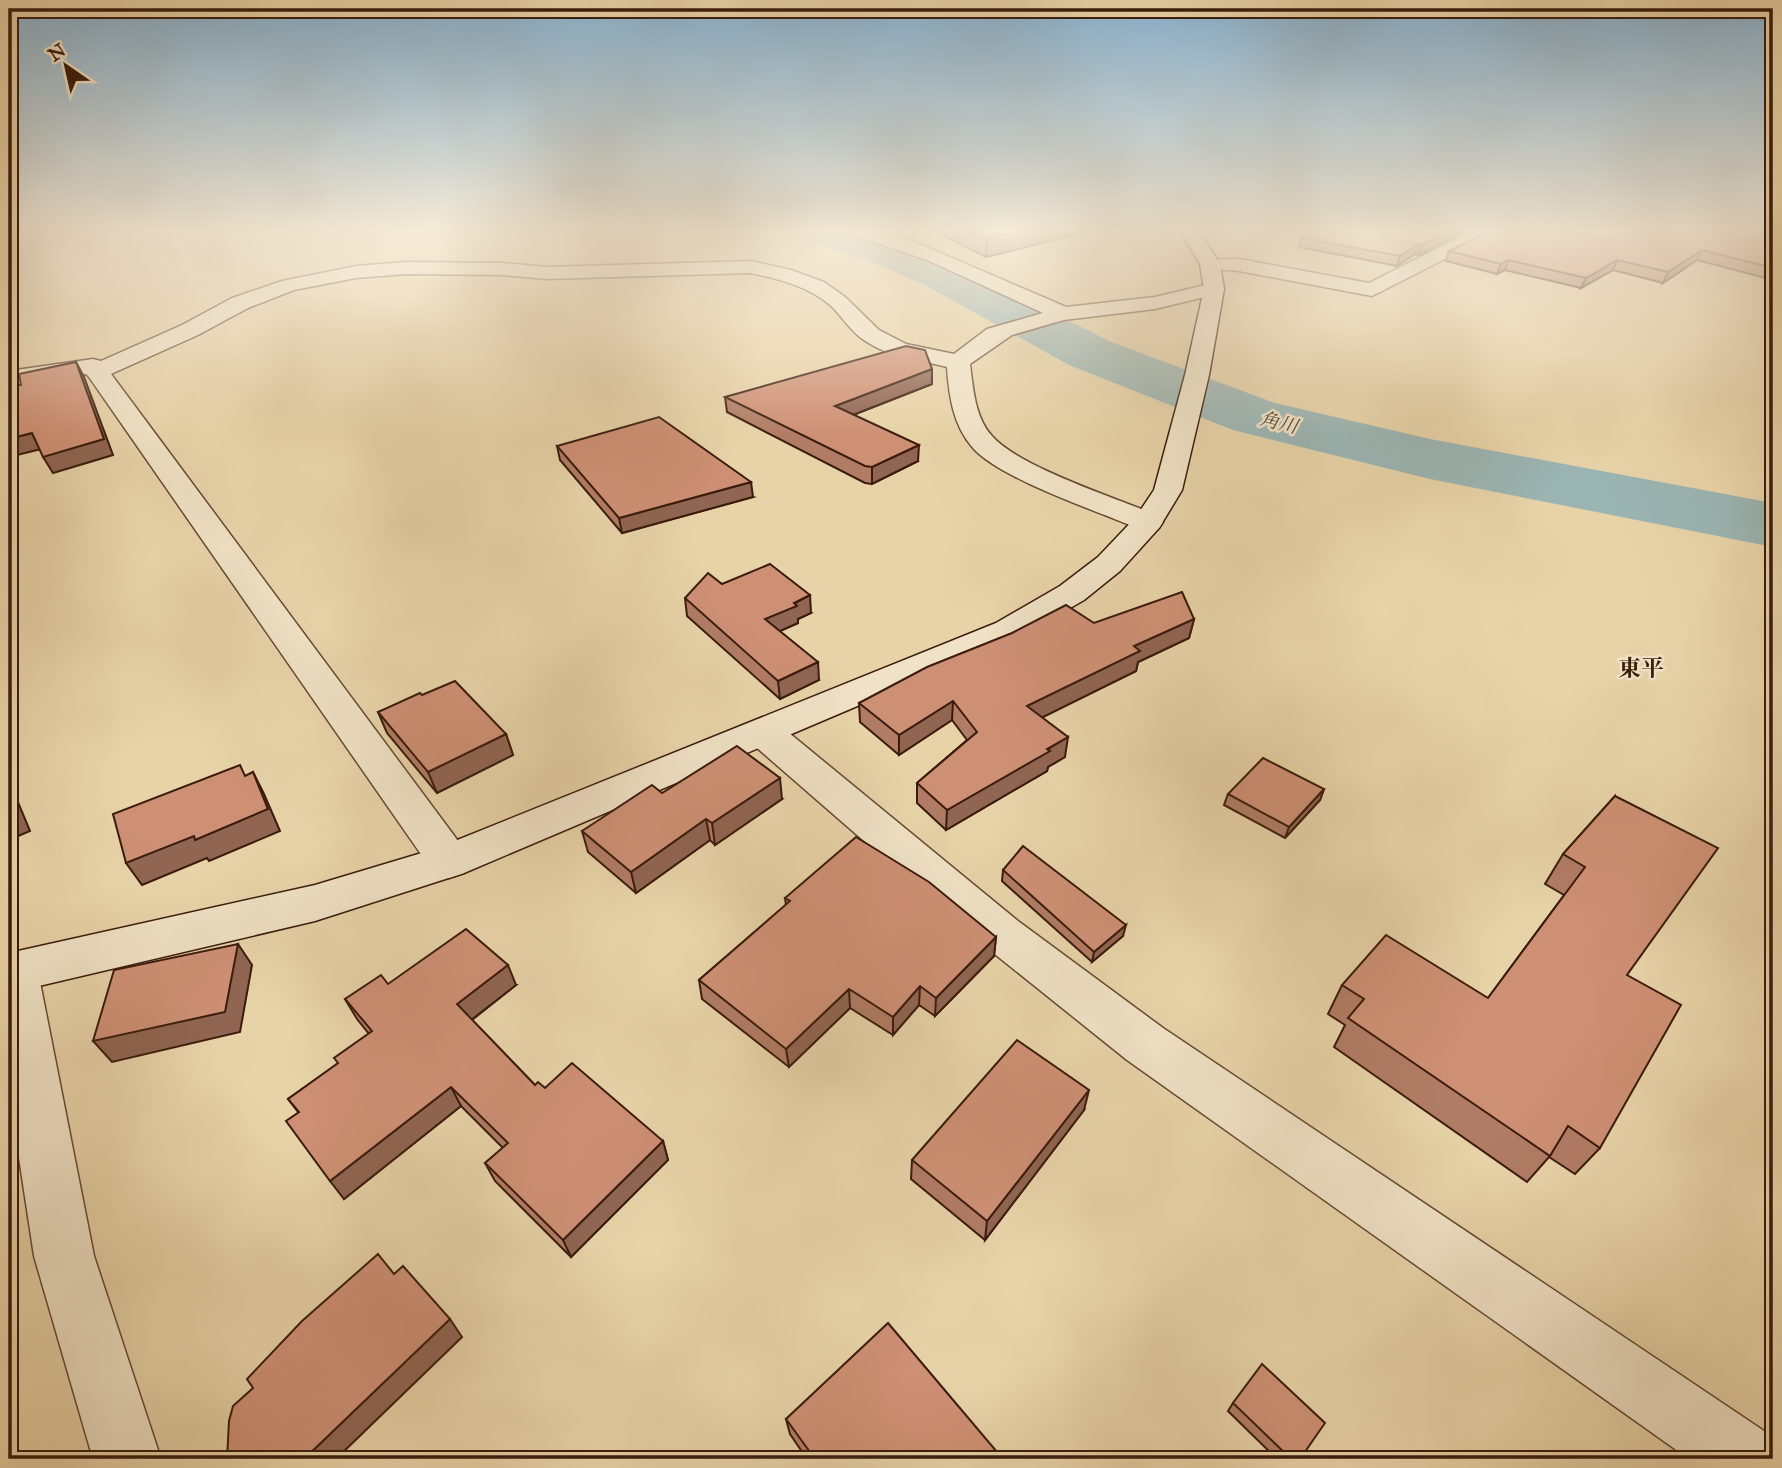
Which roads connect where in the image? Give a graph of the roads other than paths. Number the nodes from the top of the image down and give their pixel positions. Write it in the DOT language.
graph roads {
  1 [pos="255,298"];
  2 [pos="833,298"];
  3 [pos="1025,298"];
  4 [pos="1178,298"];
  5 [pos="1212,298"];
  6 [pos="1060,315"];
  7 [pos="958,362"];
  8 [pos="96,372"];
  9 [pos="9,378"];
  10 [pos="1149,522"];
  11 [pos="763,732"];
  12 [pos="449,861"];
  13 [pos="11,973"];
  14 [pos="127,1459"];
  15 [pos="1746,1459"];
  1 -- 8 [label="street"];
  2 -- 7 [label="street"];
  3 -- 6 [label="street"];
  4 -- 6 [label="street"];
  5 -- 10 [label="street"];
  6 -- 7 [label="street"];
  7 -- 10 [label="street"];
  8 -- 9 [label="street"];
  8 -- 12 [label="street"];
  10 -- 11 [label="street"];
  11 -- 12 [label="street"];
  11 -- 15 [label="street"];
  12 -- 13 [label="street"];
  13 -- 14 [label="street"];
}
